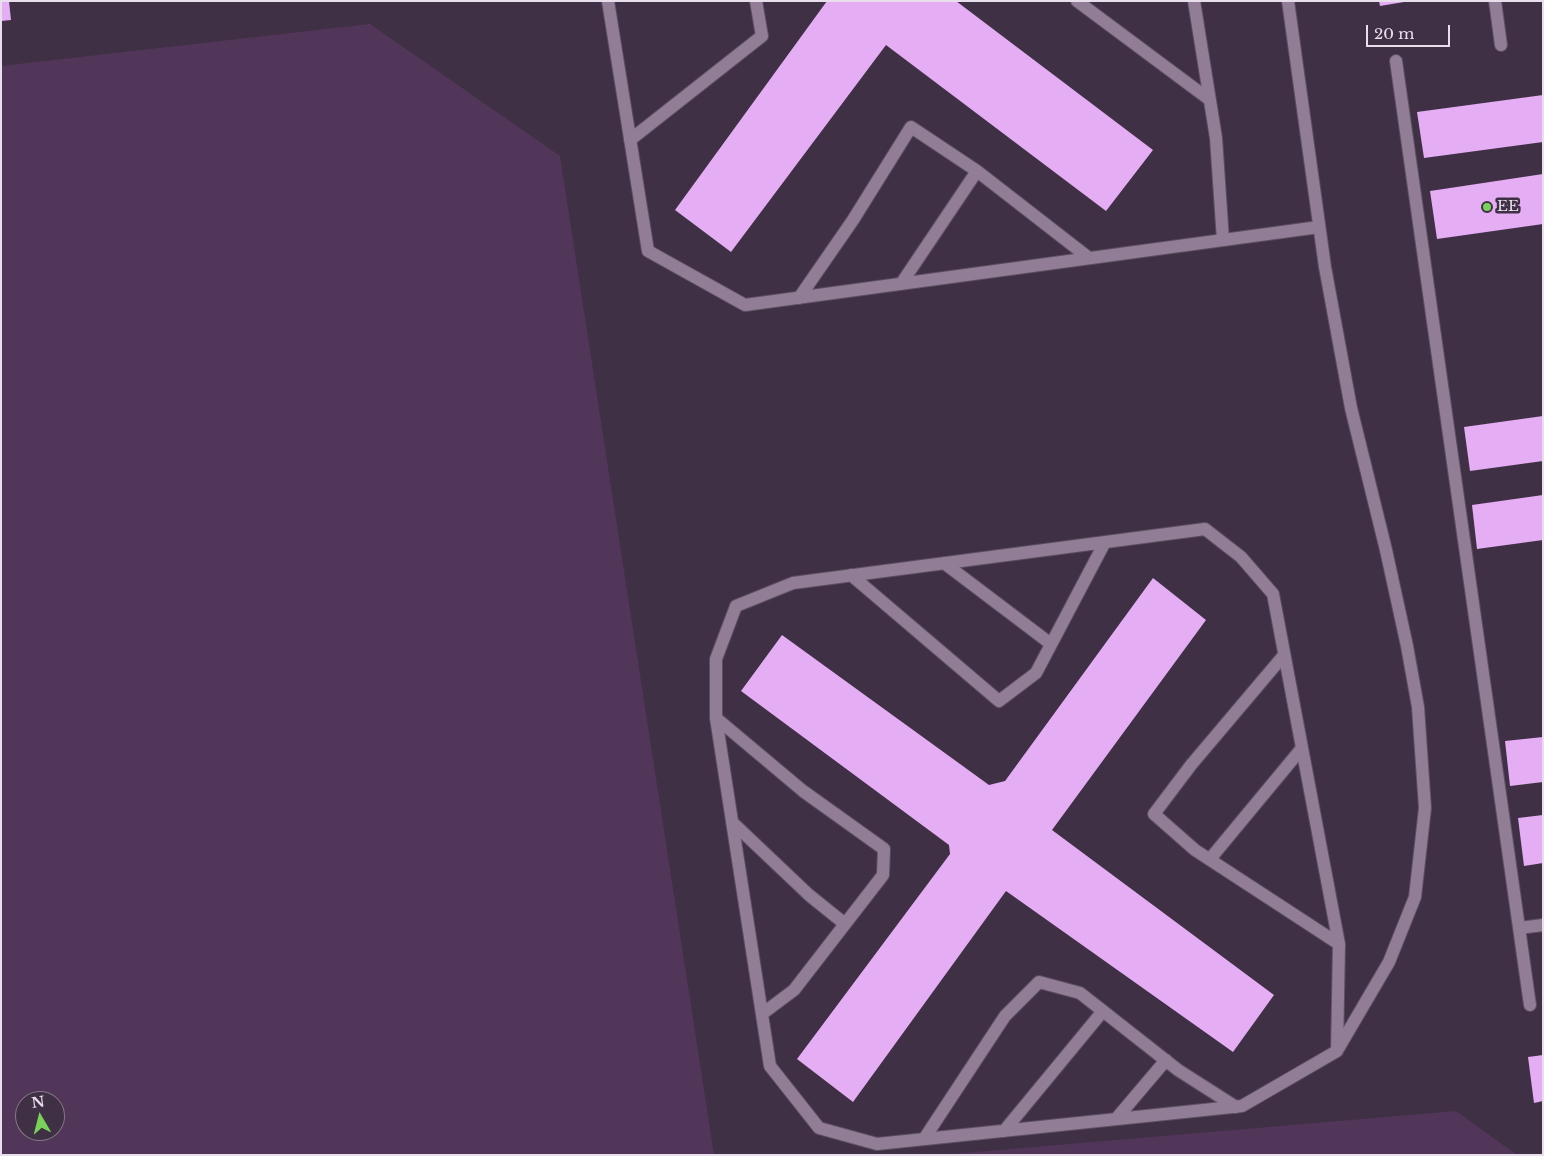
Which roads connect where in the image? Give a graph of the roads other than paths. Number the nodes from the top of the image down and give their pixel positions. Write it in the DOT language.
graph roads {
  1 [pos="608,1"];
  2 [pos="756,1"];
  3 [pos="1077,1"];
  4 [pos="1185,1"];
  5 [pos="1288,1"];
  6 [pos="1494,1"];
  7 [pos="1195,6"];
  8 [pos="1501,45"];
  9 [pos="1396,61"];
  10 [pos="1210,100"];
  11 [pos="630,140"];
  12 [pos="976,171"];
  13 [pos="1319,227"];
  14 [pos="1223,240"];
  15 [pos="1088,258"];
  16 [pos="901,284"];
  17 [pos="799,298"];
  18 [pos="1105,542"];
  19 [pos="944,563"];
  20 [pos="851,575"];
  21 [pos="1052,644"];
  22 [pos="1284,655"];
  23 [pos="716,718"];
  24 [pos="1302,748"];
  25 [pos="732,822"];
  26 [pos="1210,859"];
  27 [pos="845,924"];
  28 [pos="1543,925"];
  29 [pos="1519,928"];
  30 [pos="1339,944"];
  31 [pos="1530,1005"];
  32 [pos="1103,1011"];
  33 [pos="762,1014"];
  34 [pos="1337,1051"];
  35 [pos="1166,1060"];
  36 [pos="1236,1107"];
  37 [pos="1116,1119"];
  38 [pos="1004,1131"];
  39 [pos="924,1139"];
  1 -- 11 [label="lane"];
  2 -- 11 [label="lane"];
  3 -- 10 [label="lane"];
  4 -- 7 [label="lane"];
  5 -- 13 [label="lane"];
  6 -- 8 [label="lane"];
  7 -- 10 [label="lane"];
  9 -- 29 [label="lane"];
  10 -- 14 [label="lane"];
  11 -- 17 [label="lane"];
  12 -- 15 [label="lane"];
  12 -- 16 [label="lane"];
  12 -- 17 [label="lane"];
  13 -- 14 [label="lane"];
  13 -- 34 [label="lane"];
  14 -- 15 [label="lane"];
  15 -- 16 [label="lane"];
  16 -- 17 [label="lane"];
  18 -- 19 [label="lane"];
  18 -- 21 [label="lane"];
  18 -- 22 [label="lane"];
  19 -- 20 [label="lane"];
  19 -- 21 [label="lane"];
  20 -- 21 [label="lane"];
  20 -- 23 [label="lane"];
  22 -- 24 [label="lane"];
  22 -- 26 [label="lane"];
  23 -- 25 [label="lane"];
  23 -- 27 [label="lane"];
  24 -- 26 [label="lane"];
  24 -- 30 [label="lane"];
  25 -- 27 [label="lane"];
  25 -- 33 [label="lane"];
  26 -- 30 [label="lane"];
  27 -- 33 [label="lane"];
  28 -- 29 [label="lane"];
  29 -- 31 [label="lane"];
  30 -- 34 [label="lane"];
  32 -- 35 [label="lane"];
  32 -- 38 [label="lane"];
  32 -- 39 [label="lane"];
  33 -- 39 [label="lane"];
  34 -- 36 [label="lane"];
  35 -- 36 [label="lane"];
  35 -- 37 [label="lane"];
  36 -- 37 [label="lane"];
  37 -- 38 [label="lane"];
  38 -- 39 [label="lane"];
}
